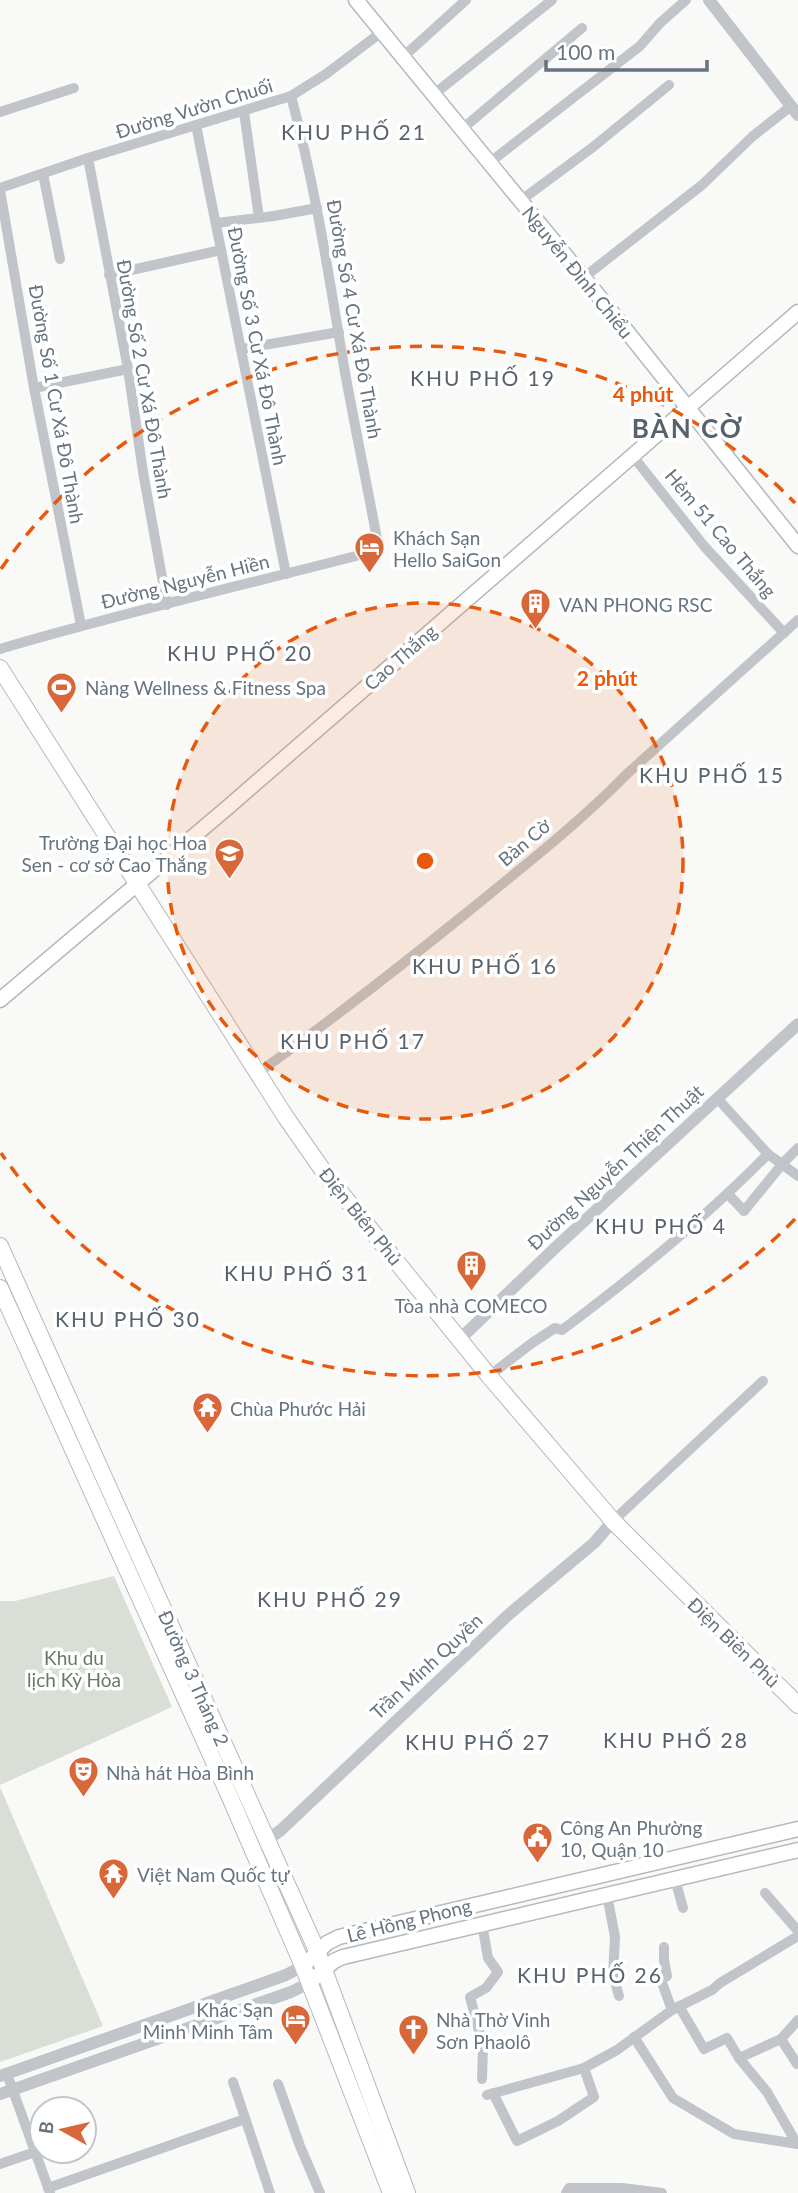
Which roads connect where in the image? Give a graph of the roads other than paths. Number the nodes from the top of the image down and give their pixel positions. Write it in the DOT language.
graph roads {
  1 [pos="356,0"];
  2 [pos="466,0"];
  3 [pos="552,0"];
  4 [pos="686,0"];
  5 [pos="709,0"];
  6 [pos="582,28"];
  7 [pos="383,32"];
  8 [pos="403,57"];
  9 [pos="669,85"];
  10 [pos="74,88"];
  11 [pos="433,94"];
  12 [pos="291,96"];
  13 [pos="244,111"];
  14 [pos="794,111"];
  15 [pos="0,113"];
  16 [pos="196,125"];
  17 [pos="461,129"];
  18 [pos="88,158"];
  19 [pos="489,163"];
  20 [pos="43,174"];
  21 [pos="0,189"];
  22 [pos="520,201"];
  23 [pos="317,208"];
  24 [pos="258,218"];
  25 [pos="216,223"];
  26 [pos="221,250"];
  27 [pos="60,259"];
  28 [pos="109,275"];
  29 [pos="583,278"];
  30 [pos="798,312"];
  31 [pos="339,332"];
  32 [pos="241,349"];
  33 [pos="128,369"];
  34 [pos="34,388"];
  35 [pos="687,408"];
  36 [pos="632,455"];
  37 [pos="798,546"];
  38 [pos="379,550"];
  39 [pos="286,574"];
  40 [pos="167,605"];
  41 [pos="798,620"];
  42 [pos="81,625"];
  43 [pos="783,633"];
  44 [pos="0,649"];
  45 [pos="0,668"];
  46 [pos="138,884"];
  47 [pos="0,1000"];
  48 [pos="798,1024"];
  49 [pos="258,1073"];
  50 [pos="717,1098"];
  51 [pos="798,1148"];
  52 [pos="768,1154"];
  53 [pos="783,1163"];
  54 [pos="798,1176"];
  55 [pos="728,1194"];
  56 [pos="0,1246"];
  57 [pos="0,1288"];
  58 [pos="460,1339"];
  59 [pos="489,1376"];
  60 [pos="763,1381"];
  61 [pos="612,1521"];
  62 [pos="798,1705"];
  63 [pos="798,1829"];
  64 [pos="267,1840"];
  65 [pos="798,1850"];
  66 [pos="675,1879"];
  67 [pos="765,1893"];
  68 [pos="607,1895"];
  69 [pos="683,1908"];
  70 [pos="482,1924"];
  71 [pos="798,1934"];
  72 [pos="664,1947"];
  73 [pos="317,1951"];
  74 [pos="303,1966"];
  75 [pos="325,1970"];
  76 [pos="309,1983"];
  77 [pos="619,1996"];
  78 [pos="675,2008"];
  79 [pos="798,2020"];
  80 [pos="634,2037"];
  81 [pos="781,2039"];
  82 [pos="739,2059"];
  83 [pos="797,2064"];
  84 [pos="584,2067"];
  85 [pos="4,2075"];
  86 [pos="482,2079"];
  87 [pos="233,2082"];
  88 [pos="278,2084"];
  89 [pos="6,2092"];
  90 [pos="245,2119"];
  91 [pos="28,2138"];
  92 [pos="797,2144"];
  93 [pos="28,2154"];
  94 [pos="0,2164"];
  95 [pos="40,2165"];
  96 [pos="49,2191"];
  97 [pos="270,2193"];
  98 [pos="320,2193"];
  99 [pos="391,2193"];
  100 [pos="407,2193"];
  101 [pos="566,2193"];
  102 [pos="662,2193"];
  1 -- 7 [label="main road, Nguyễn Đình Chiểu"];
  2 -- 8 [label="street"];
  3 -- 11 [label="street"];
  4 -- 19 [label="street"];
  5 -- 14 [label="street"];
  6 -- 17 [label="street"];
  7 -- 8 [label="main road, Nguyễn Đình Chiểu"];
  7 -- 12 [label="street, Đường Vườn Chuối"];
  8 -- 11 [label="main road, Nguyễn Đình Chiểu"];
  9 -- 22 [label="street"];
  10 -- 15 [label="street"];
  11 -- 17 [label="main road, Nguyễn Đình Chiểu"];
  12 -- 13 [label="street, Đường Vườn Chuối"];
  12 -- 23 [label="street, Ðường Số 4 Cư Xá Đô Thành"];
  13 -- 16 [label="street, Đường Vườn Chuối"];
  13 -- 24 [label="street"];
  14 -- 29 [label="street"];
  16 -- 18 [label="street, Đường Vườn Chuối"];
  16 -- 25 [label="street, Ðường Số 3 Cư Xá Đô Thành"];
  17 -- 19 [label="main road, Nguyễn Đình Chiểu"];
  18 -- 20 [label="street, Đường Vườn Chuối"];
  18 -- 28 [label="street, Ðường Số 2 Cư Xá Đô Thành"];
  19 -- 22 [label="main road, Nguyễn Đình Chiểu"];
  20 -- 21 [label="street, Đường Vườn Chuối"];
  20 -- 27 [label="street"];
  21 -- 34 [label="street, Ðường Số 1 Cư Xá Đô Thành"];
  22 -- 29 [label="main road, Nguyễn Đình Chiểu"];
  23 -- 24 [label="street"];
  23 -- 31 [label="street, Ðường Số 4 Cư Xá Đô Thành"];
  24 -- 25 [label="street"];
  25 -- 26 [label="street, Ðường Số 3 Cư Xá Đô Thành"];
  26 -- 28 [label="street"];
  26 -- 32 [label="street, Ðường Số 3 Cư Xá Đô Thành"];
  28 -- 33 [label="street, Ðường Số 2 Cư Xá Đô Thành"];
  29 -- 35 [label="main road, Nguyễn Đình Chiểu"];
  30 -- 35 [label="main road, Cao Thắng"];
  31 -- 32 [label="street"];
  31 -- 38 [label="street, Ðường Số 4 Cư Xá Đô Thành"];
  32 -- 39 [label="street, Ðường Số 3 Cư Xá Đô Thành"];
  33 -- 34 [label="street"];
  33 -- 40 [label="street, Ðường Số 2 Cư Xá Đô Thành"];
  34 -- 42 [label="street, Ðường Số 1 Cư Xá Đô Thành"];
  35 -- 36 [label="main road, Cao Thắng"];
  35 -- 37 [label="main road, Nguyễn Đình Chiểu"];
  36 -- 43 [label="street, Hẻm 51 Cao Thắng"];
  36 -- 46 [label="main road, Cao Thắng"];
  38 -- 39 [label="street, Đường Nguyễn Hiền"];
  39 -- 40 [label="street, Đường Nguyễn Hiền"];
  40 -- 42 [label="street, Đường Nguyễn Hiền"];
  41 -- 43 [label="street, Bàn Cờ"];
  42 -- 44 [label="street, Đường Nguyễn Hiền"];
  43 -- 49 [label="street, Bàn Cờ"];
  45 -- 46 [label="main road, Điện Biên Phủ"];
  46 -- 47 [label="main road, Cao Thắng"];
  46 -- 49 [label="main road, Điện Biên Phủ"];
  48 -- 50 [label="street, Đường Nguyễn Thiện Thuật"];
  49 -- 58 [label="main road, Điện Biên Phủ"];
  50 -- 52 [label="street"];
  50 -- 58 [label="street, Đường Nguyễn Thiện Thuật"];
  51 -- 53 [label="street"];
  52 -- 53 [label="street"];
  52 -- 55 [label="street"];
  53 -- 54 [label="street"];
  53 -- 55 [label="street"];
  55 -- 59 [label="street"];
  56 -- 64 [label="main road, Đường 3 Tháng 2"];
  57 -- 74 [label="main road, Đường 3 Tháng 2"];
  58 -- 59 [label="main road, Điện Biên Phủ"];
  59 -- 61 [label="main road, Điện Biên Phủ"];
  60 -- 61 [label="street"];
  61 -- 62 [label="main road, Điện Biên Phủ"];
  61 -- 64 [label="street, Trần Minh Quyền"];
  63 -- 73 [label="main road, Lê Hồng Phong"];
  64 -- 73 [label="main road, Đường 3 Tháng 2"];
  65 -- 66 [label="main road, Lê Hồng Phong"];
  66 -- 68 [label="main road, Lê Hồng Phong"];
  66 -- 69 [label="street"];
  67 -- 71 [label="street"];
  68 -- 70 [label="main road, Lê Hồng Phong"];
  68 -- 77 [label="street"];
  70 -- 75 [label="main road, Lê Hồng Phong"];
  70 -- 86 [label="street"];
  71 -- 78 [label="street"];
  72 -- 78 [label="street"];
  73 -- 74 [label="main road, Lê Hồng Phong"];
  73 -- 75 [label="main road, Đường 3 Tháng 2"];
  74 -- 76 [label="main road, Đường 3 Tháng 2"];
  74 -- 85 [label="street, Lê Hồng Phong"];
  75 -- 76 [label="main road, Lê Hồng Phong"];
  75 -- 100 [label="main road, Đường 3 Tháng 2"];
  76 -- 89 [label="street, Lê Hồng Phong"];
  76 -- 99 [label="main road, Đường 3 Tháng 2"];
  78 -- 80 [label="street"];
  78 -- 82 [label="street"];
  79 -- 81 [label="street"];
  80 -- 84 [label="street"];
  80 -- 92 [label="street"];
  81 -- 82 [label="street"];
  81 -- 83 [label="street"];
  82 -- 92 [label="street"];
  84 -- 84 [label="street"];
  85 -- 89 [label="street"];
  87 -- 90 [label="street"];
  88 -- 98 [label="street"];
  89 -- 91 [label="street"];
  90 -- 96 [label="street"];
  90 -- 97 [label="street"];
  93 -- 94 [label="street"];
  95 -- 96 [label="street"];
  101 -- 102 [label="street"];
}
